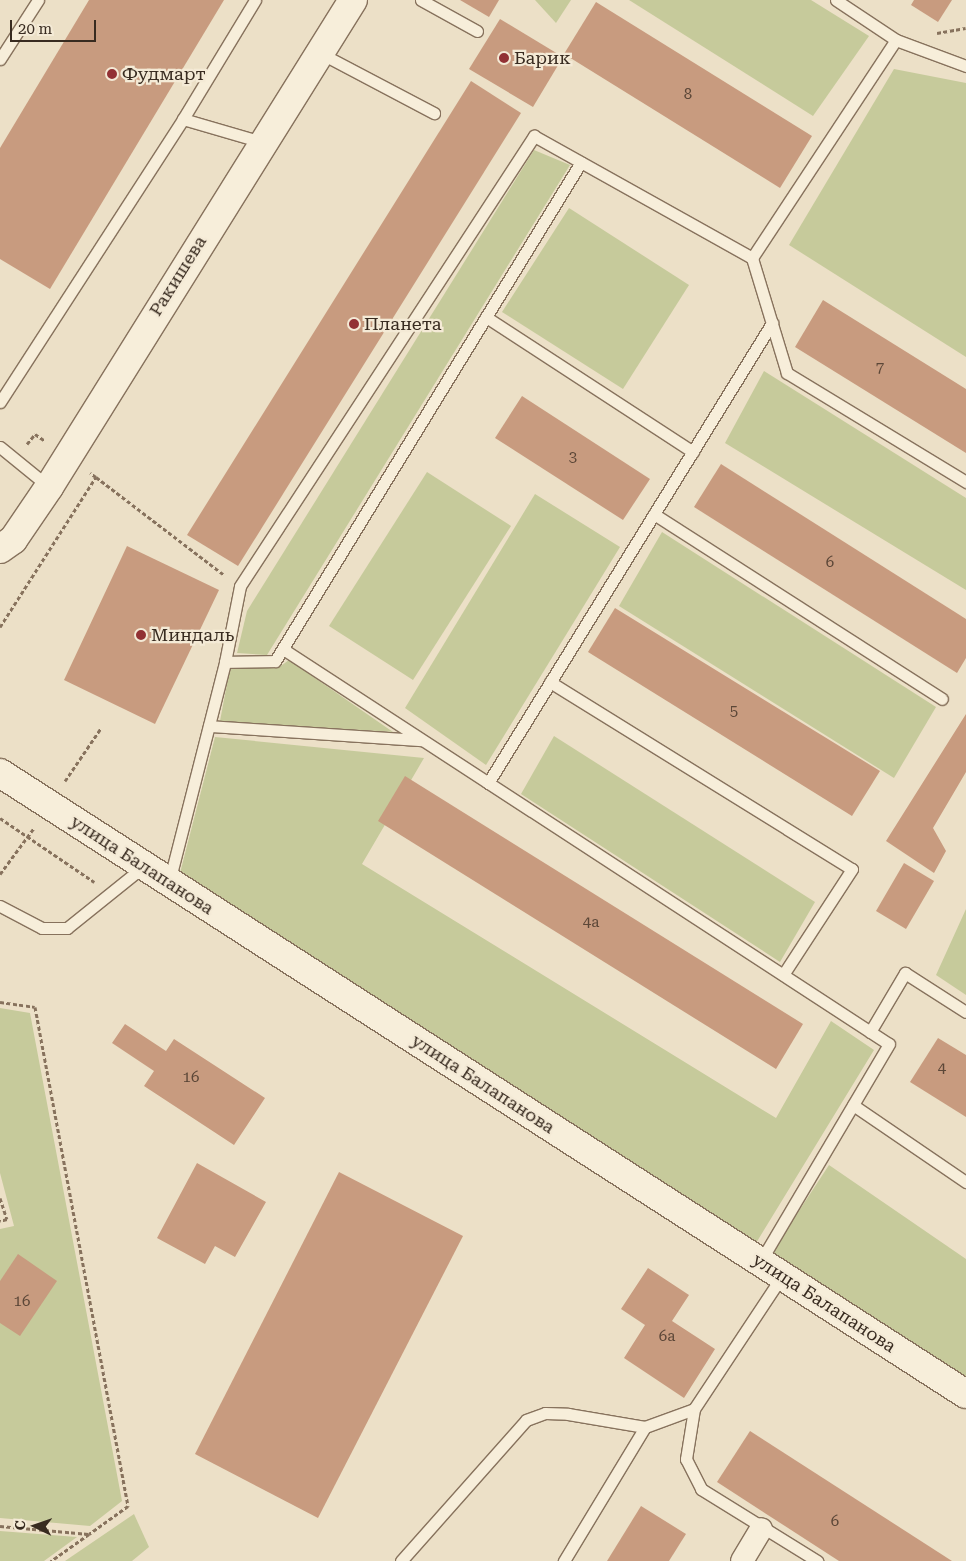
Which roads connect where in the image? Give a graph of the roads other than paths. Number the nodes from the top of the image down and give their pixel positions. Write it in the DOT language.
graph roads {
  1 [pos="38,0"];
  2 [pos="255,0"];
  3 [pos="353,0"];
  4 [pos="421,0"];
  5 [pos="836,0"];
  6 [pos="478,31"];
  7 [pos="896,40"];
  8 [pos="320,53"];
  9 [pos="0,59"];
  10 [pos="966,66"];
  11 [pos="434,113"];
  12 [pos="183,119"];
  13 [pos="262,142"];
  14 [pos="580,162"];
  15 [pos="752,258"];
  16 [pos="486,317"];
  17 [pos="772,323"];
  18 [pos="0,402"];
  19 [pos="0,447"];
  20 [pos="692,452"];
  21 [pos="966,482"];
  22 [pos="49,487"];
  23 [pos="654,514"];
  24 [pos="6,545"];
  25 [pos="0,573"];
  26 [pos="283,649"];
  27 [pos="225,662"];
  28 [pos="550,682"];
  29 [pos="942,699"];
  30 [pos="209,726"];
  31 [pos="423,740"];
  32 [pos="0,773"];
  33 [pos="488,783"];
  34 [pos="144,866"];
  35 [pos="169,882"];
  36 [pos="0,906"];
  37 [pos="783,975"];
  38 [pos="966,1012"];
  39 [pos="870,1032"];
  40 [pos="853,1105"];
  41 [pos="966,1182"];
  42 [pos="771,1269"];
  43 [pos="966,1394"];
  44 [pos="694,1409"];
  45 [pos="645,1427"];
  46 [pos="761,1528"];
  47 [pos="402,1561"];
  48 [pos="564,1561"];
  49 [pos="742,1561"];
  50 [pos="817,1561"];
  1 -- 9 [label="lane"];
  2 -- 12 [label="lane"];
  3 -- 8 [label="street, Ракишева"];
  4 -- 6 [label="lane"];
  5 -- 7 [label="lane"];
  7 -- 10 [label="lane"];
  7 -- 15 [label="lane"];
  8 -- 11 [label="lane"];
  8 -- 13 [label="street, Ракишева"];
  12 -- 13 [label="lane"];
  12 -- 18 [label="lane"];
  13 -- 22 [label="street, Ракишева"];
  14 -- 15 [label="lane"];
  14 -- 16 [label="lane"];
  14 -- 27 [label="lane"];
  15 -- 17 [label="lane"];
  16 -- 20 [label="lane"];
  16 -- 26 [label="lane"];
  17 -- 20 [label="lane"];
  17 -- 21 [label="lane"];
  19 -- 22 [label="lane"];
  20 -- 23 [label="lane"];
  22 -- 24 [label="street, Ракишева"];
  23 -- 28 [label="lane"];
  23 -- 29 [label="lane"];
  24 -- 25 [label="street, Ракишева"];
  26 -- 27 [label="lane"];
  26 -- 31 [label="lane"];
  27 -- 30 [label="lane"];
  28 -- 33 [label="lane"];
  28 -- 37 [label="lane"];
  30 -- 31 [label="lane"];
  30 -- 35 [label="lane"];
  31 -- 33 [label="lane"];
  32 -- 34 [label="street, улица Балапанова"];
  33 -- 37 [label="lane"];
  34 -- 35 [label="street, улица Балапанова"];
  34 -- 36 [label="lane"];
  35 -- 42 [label="street, улица Балапанова"];
  37 -- 39 [label="lane"];
  38 -- 39 [label="lane"];
  39 -- 40 [label="lane"];
  40 -- 41 [label="lane"];
  40 -- 42 [label="lane"];
  42 -- 43 [label="street, улица Балапанова"];
  42 -- 44 [label="lane"];
  44 -- 45 [label="lane"];
  44 -- 46 [label="lane"];
  45 -- 47 [label="lane"];
  45 -- 48 [label="lane"];
  46 -- 49 [label="street"];
  46 -- 50 [label="lane"];
}
